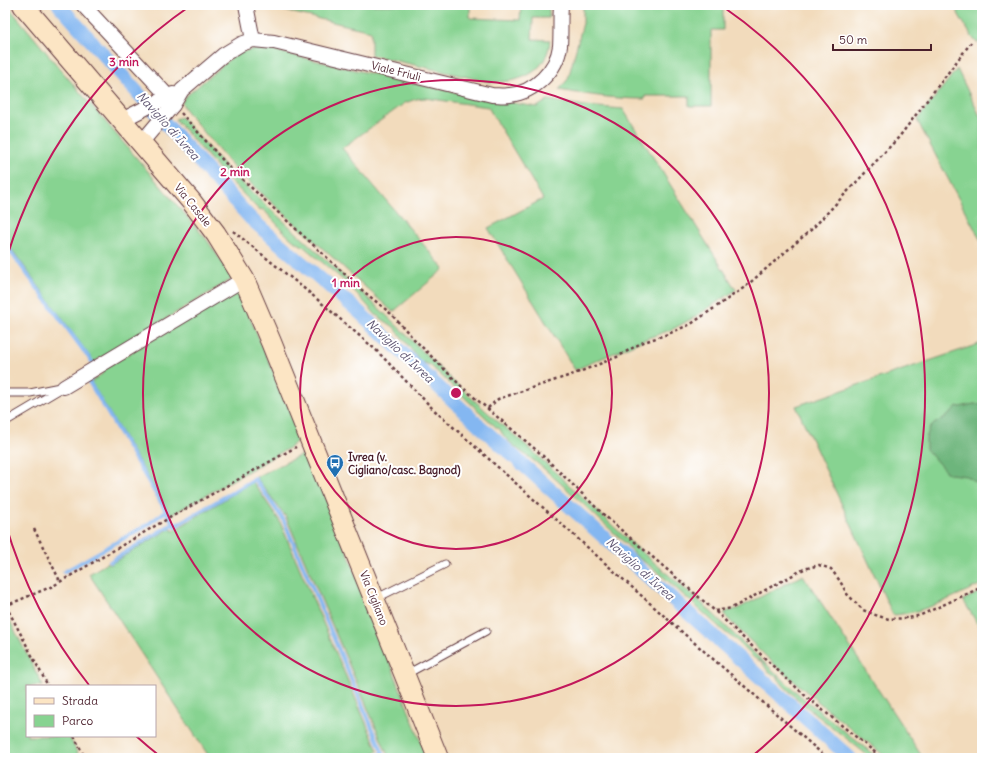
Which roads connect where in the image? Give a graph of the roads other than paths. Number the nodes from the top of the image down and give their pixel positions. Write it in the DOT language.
graph roads {
  1 [pos="24,5"];
  2 [pos="83,5"];
  3 [pos="246,5"];
  4 [pos="561,5"];
  5 [pos="253,40"];
  6 [pos="169,101"];
  7 [pos="122,120"];
  8 [pos="147,137"];
  9 [pos="244,279"];
  10 [pos="64,386"];
  11 [pos="5,393"];
  12 [pos="5,422"];
  13 [pos="310,439"];
  14 [pos="445,564"];
  15 [pos="375,599"];
  16 [pos="486,631"];
  17 [pos="405,675"];
  18 [pos="438,758"];
  1 -- 7 [label="main road, Via Casale"];
  2 -- 6 [label="street"];
  3 -- 5 [label="street"];
  4 -- 5 [label="street, Viale Friuli"];
  5 -- 6 [label="street, Viale Friuli"];
  6 -- 7 [label="street, Viale Friuli"];
  6 -- 8 [label="street, Viale Friuli"];
  7 -- 8 [label="main road, Via Casale"];
  8 -- 9 [label="main road, Via Casale"];
  9 -- 10 [label="street"];
  9 -- 13 [label="main road, Via Casale"];
  10 -- 11 [label="lane"];
  10 -- 12 [label="lane"];
  13 -- 15 [label="main road, Via Cigliano"];
  14 -- 15 [label="lane"];
  15 -- 17 [label="main road, Via Cigliano"];
  16 -- 17 [label="lane"];
  17 -- 18 [label="main road, Via Cigliano"];
}
